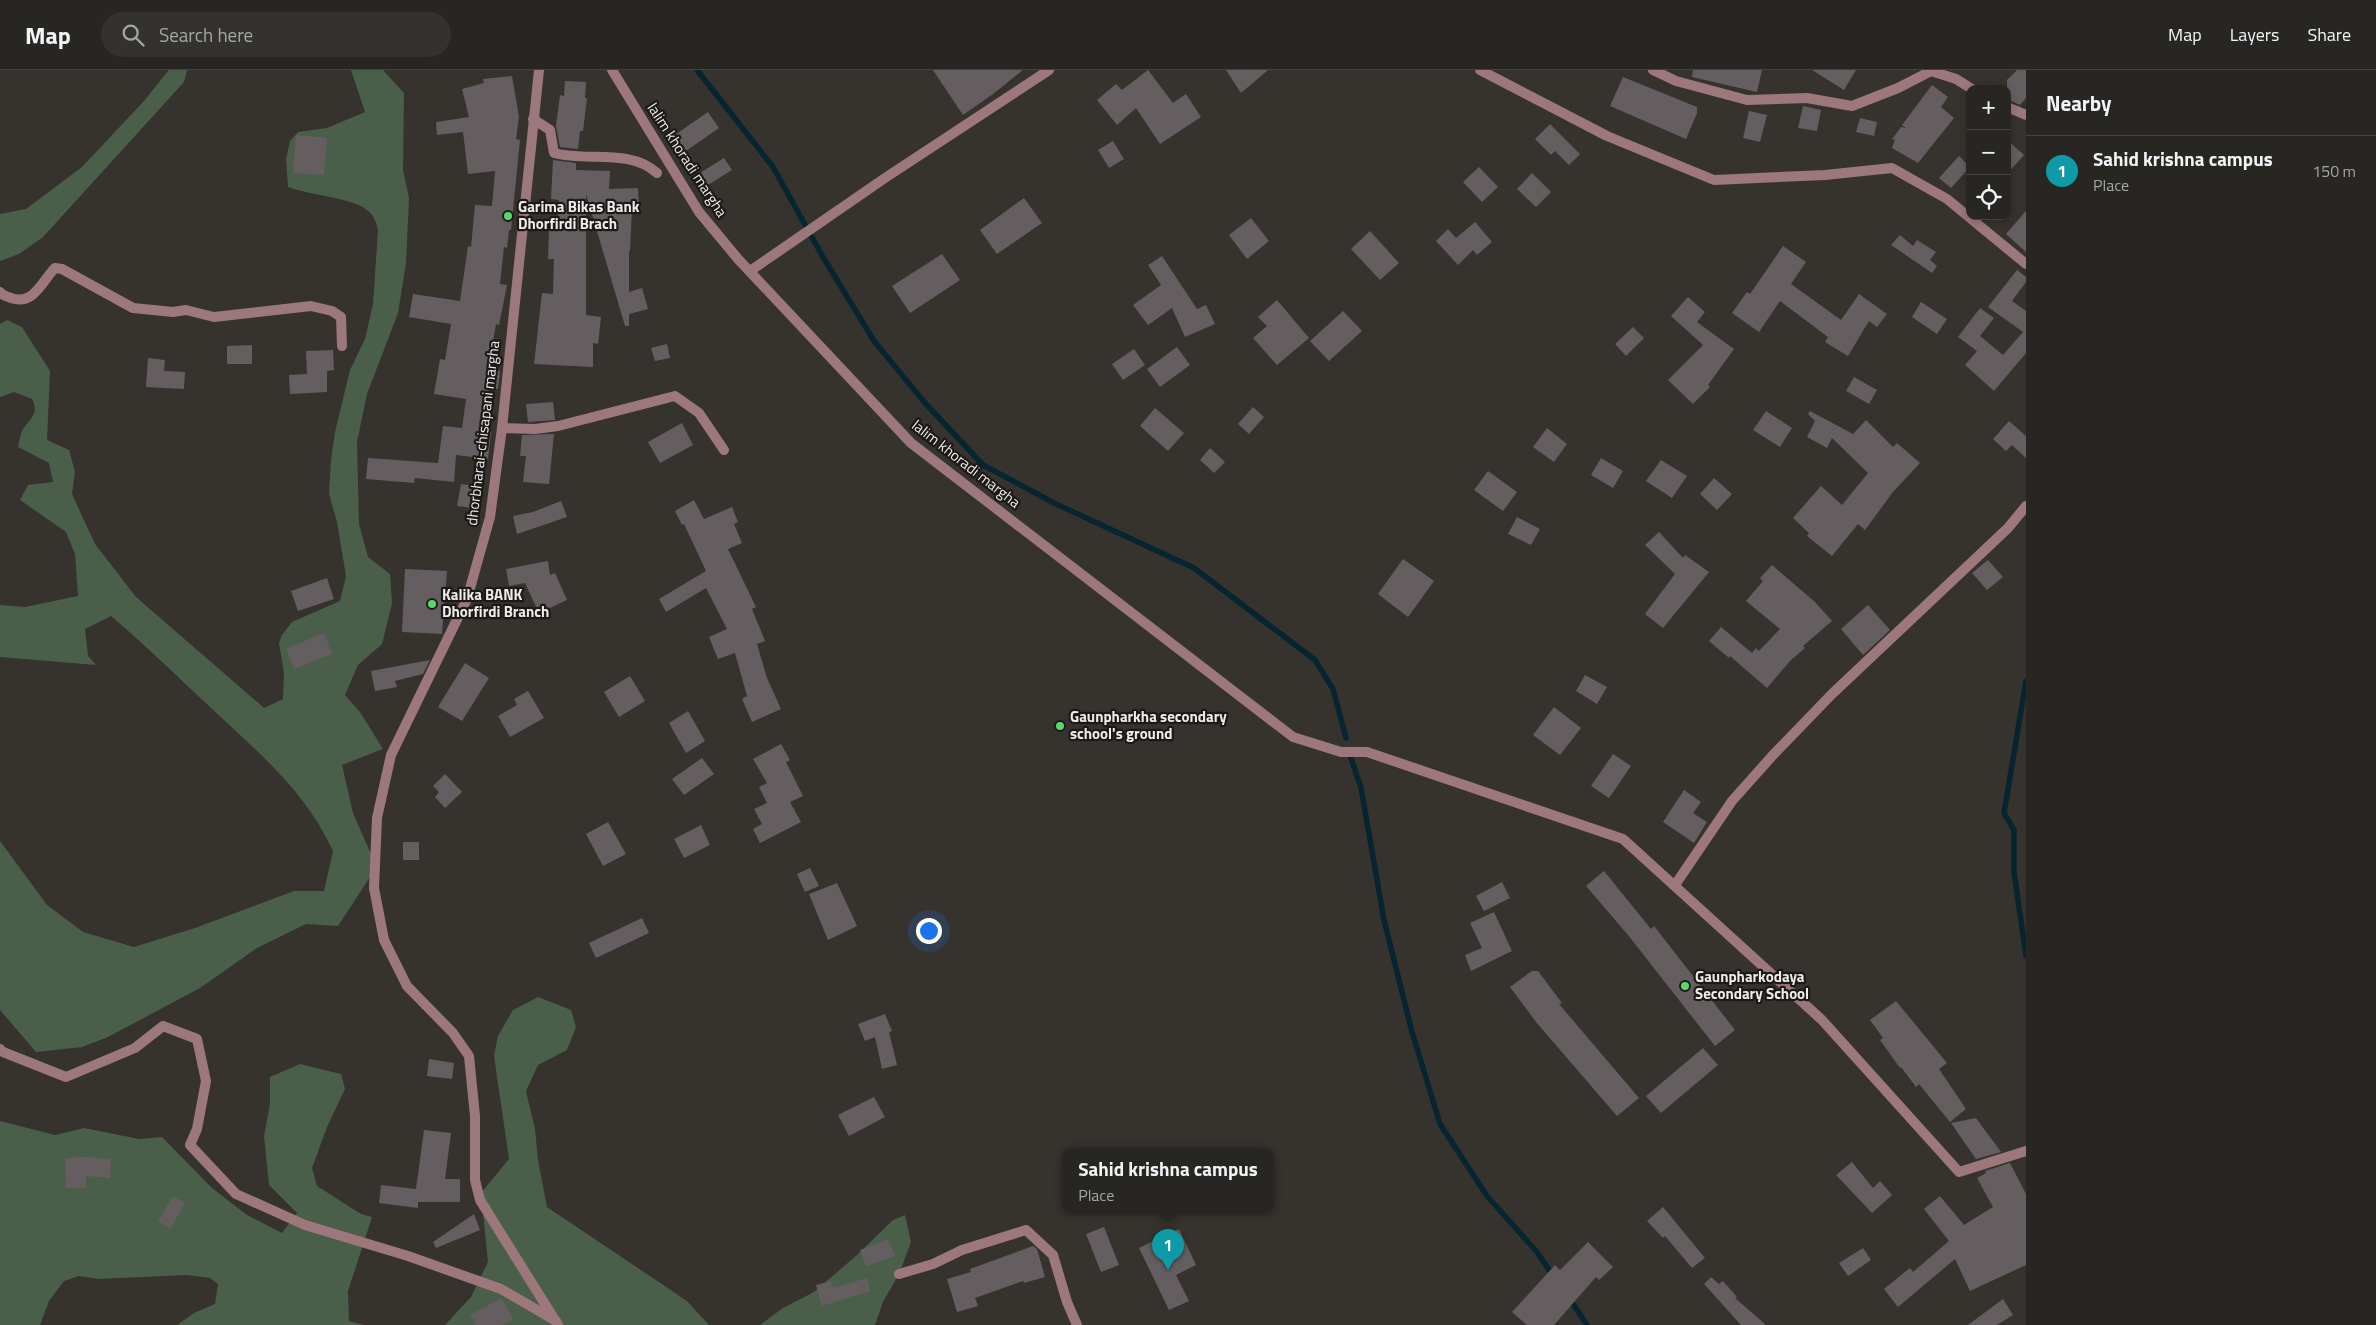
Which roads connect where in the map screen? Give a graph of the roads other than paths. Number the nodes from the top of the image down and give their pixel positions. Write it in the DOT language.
graph roads {
  1 [pos="539,70"];
  2 [pos="612,70"];
  3 [pos="1049,70"];
  4 [pos="1480,70"];
  5 [pos="1654,70"];
  6 [pos="1966,85"];
  7 [pos="2011,109"];
  8 [pos="2026,116"];
  9 [pos="533,119"];
  10 [pos="657,173"];
  11 [pos="2026,264"];
  12 [pos="750,271"];
  13 [pos="0,292"];
  14 [pos="342,346"];
  15 [pos="502,428"];
  16 [pos="724,450"];
  17 [pos="2026,506"];
  18 [pos="1675,886"];
  19 [pos="0,1049"];
  20 [pos="2026,1151"];
  21 [pos="899,1274"];
  22 [pos="558,1323"];
  23 [pos="1077,1325"];
  1 -- 9 [label="street, dhorbharai-chisapani margha"];
  2 -- 12 [label="street, lalim khoradi margha"];
  3 -- 12 [label="street"];
  4 -- 11 [label="street"];
  5 -- 6 [label="street"];
  7 -- 8 [label="street"];
  9 -- 10 [label="street"];
  9 -- 15 [label="street, dhorbharai-chisapani margha"];
  12 -- 18 [label="street, lalim khoradi margha"];
  13 -- 14 [label="street"];
  15 -- 16 [label="street"];
  15 -- 22 [label="street, dhorbharai-chisapani margha"];
  17 -- 18 [label="street"];
  18 -- 20 [label="street, lalim khoradi margha"];
  19 -- 22 [label="street"];
  21 -- 23 [label="street"];
}
